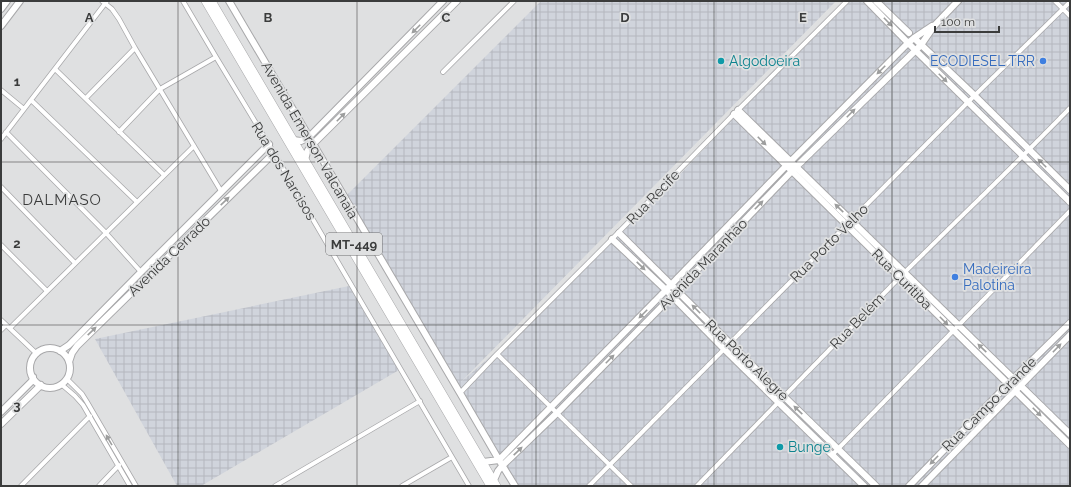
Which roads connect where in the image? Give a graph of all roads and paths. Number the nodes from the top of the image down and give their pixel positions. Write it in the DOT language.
graph roads {
  1 [pos="7,1"];
  2 [pos="20,1"];
  3 [pos="183,1"];
  4 [pos="205,1"];
  5 [pos="212,1"];
  6 [pos="229,1"];
  7 [pos="443,1"];
  8 [pos="456,1"];
  9 [pos="514,1"];
  10 [pos="847,1"];
  11 [pos="867,1"];
  12 [pos="876,1"];
  13 [pos="958,1"];
  14 [pos="1055,1"];
  15 [pos="105,2"];
  16 [pos="1070,2"];
  17 [pos="1,9"];
  18 [pos="1063,9"];
  19 [pos="1070,16"];
  20 [pos="1,26"];
  21 [pos="934,26"];
  22 [pos="911,35"];
  23 [pos="908,43"];
  24 [pos="921,45"];
  25 [pos="136,48"];
  26 [pos="915,50"];
  27 [pos="216,57"];
  28 [pos="55,69"];
  29 [pos="443,72"];
  30 [pos="1,90"];
  31 [pos="160,90"];
  32 [pos="975,96"];
  33 [pos="86,98"];
  34 [pos="31,100"];
  35 [pos="968,102"];
  36 [pos="1070,108"];
  37 [pos="24,109"];
  38 [pos="736,112"];
  39 [pos="6,132"];
  40 [pos="119,132"];
  41 [pos="309,137"];
  42 [pos="1,139"];
  43 [pos="293,140"];
  44 [pos="269,144"];
  45 [pos="313,144"];
  46 [pos="194,146"];
  47 [pos="1029,150"];
  48 [pos="274,153"];
  49 [pos="1023,156"];
  50 [pos="305,160"];
  51 [pos="789,163"];
  52 [pos="795,169"];
  53 [pos="164,175"];
  54 [pos="1,187"];
  55 [pos="1070,190"];
  56 [pos="221,191"];
  57 [pos="136,202"];
  58 [pos="1070,202"];
  59 [pos="1070,211"];
  60 [pos="852,220"];
  61 [pos="847,225"];
  62 [pos="106,233"];
  63 [pos="619,233"];
  64 [pos="612,239"];
  65 [pos="1,245"];
  66 [pos="75,263"];
  67 [pos="141,272"];
  68 [pos="905,273"];
  69 [pos="900,278"];
  70 [pos="671,285"];
  71 [pos="666,290"];
  72 [pos="47,291"];
  73 [pos="677,291"];
  74 [pos="672,296"];
  75 [pos="1,320"];
  76 [pos="1070,323"];
  77 [pos="959,325"];
  78 [pos="8,327"];
  79 [pos="1,330"];
  80 [pos="954,330"];
  81 [pos="1070,335"];
  82 [pos="730,343"];
  83 [pos="724,349"];
  84 [pos="60,351"];
  85 [pos="37,354"];
  86 [pos="497,354"];
  87 [pos="69,362"];
  88 [pos="1000,365"];
  89 [pos="994,371"];
  90 [pos="762,375"];
  91 [pos="33,377"];
  92 [pos="67,379"];
  93 [pos="1014,379"];
  94 [pos="757,381"];
  95 [pos="61,384"];
  96 [pos="1008,384"];
  97 [pos="41,385"];
  98 [pos="1021,386"];
  99 [pos="1015,391"];
  100 [pos="460,393"];
  101 [pos="784,396"];
  102 [pos="420,401"];
  103 [pos="778,402"];
  104 [pos="551,407"];
  105 [pos="1,412"];
  106 [pos="94,413"];
  107 [pos="557,413"];
  108 [pos="90,417"];
  109 [pos="1,424"];
  110 [pos="816,427"];
  111 [pos="810,432"];
  112 [pos="1070,434"];
  113 [pos="1070,445"];
  114 [pos="838,448"];
  115 [pos="833,454"];
  116 [pos="452,457"];
  117 [pos="122,462"];
  118 [pos="483,462"];
  119 [pos="500,463"];
  120 [pos="610,465"];
  121 [pos="118,466"];
  122 [pos="857,466"];
  123 [pos="850,472"];
  124 [pos="870,480"];
  125 [pos="494,484"];
  126 [pos="21,486"];
  127 [pos="99,486"];
  128 [pos="130,486"];
  129 [pos="136,486"];
  130 [pos="275,486"];
  131 [pos="402,486"];
  132 [pos="469,486"];
  133 [pos="515,486"];
  134 [pos="589,486"];
  135 [pos="631,486"];
  136 [pos="698,486"];
  137 [pos="864,486"];
  138 [pos="876,486"];
  139 [pos="909,486"];
  140 [pos="922,486"];
  1 -- 17 [label="street"];
  2 -- 20 [label="street"];
  3 -- 27 [label="street, Rua dos Narcisos"];
  4 -- 125 [label="main road, MT-449"];
  5 -- 43 [label="main road, MT-449"];
  6 -- 41 [label="street, Avenida Emerson Valcanaia"];
  7 -- 41 [label="street, one-way"];
  45 -- 8 [label="street, one-way"];
  9 -- 29 [label="street"];
  10 -- 38 [label="street, Rua Recife"];
  11 -- 23 [label="street, one-way"];
  12 -- 22 [label="street"];
  13 -- 21 [label="street"];
  14 -- 18 [label="street"];
  15 -- 25 [label="street"];
  15 -- 28 [label="street"];
  16 -- 18 [label="street, Rua Porto Velho"];
  18 -- 19 [label="street"];
  18 -- 32 [label="street, Rua Porto Velho"];
  21 -- 22 [label="street, Avenida Maranhão"];
  21 -- 24 [label="street, Avenida Maranhão"];
  22 -- 23 [label="street, Avenida Maranhão"];
  22 -- 24 [label="street"];
  23 -- 26 [label="street"];
  23 -- 51 [label="street, Avenida Maranhão, one-way"];
  24 -- 26 [label="street, Avenida Maranhão"];
  24 -- 32 [label="street"];
  25 -- 31 [label="street"];
  25 -- 33 [label="street"];
  26 -- 35 [label="street, one-way"];
  52 -- 26 [label="street, Avenida Maranhão, one-way"];
  27 -- 31 [label="street"];
  27 -- 44 [label="street, Rua dos Narcisos"];
  28 -- 33 [label="street"];
  28 -- 34 [label="street"];
  30 -- 37 [label="street"];
  31 -- 40 [label="street"];
  31 -- 46 [label="street"];
  32 -- 35 [label="street, Rua Porto Velho"];
  32 -- 47 [label="street"];
  33 -- 40 [label="street"];
  34 -- 37 [label="street"];
  34 -- 57 [label="street"];
  35 -- 49 [label="street"];
  35 -- 60 [label="street, Rua Porto Velho"];
  36 -- 47 [label="street, Rua Belém"];
  37 -- 39 [label="street"];
  38 -- 51 [label="street, Rua Curitiba"];
  38 -- 63 [label="street, Rua Recife"];
  39 -- 42 [label="street"];
  39 -- 62 [label="street"];
  40 -- 53 [label="street"];
  41 -- 43 [label="street"];
  41 -- 45 [label="street, Avenida Emerson Valcanaia"];
  43 -- 50 [label="main road, MT-449"];
  44 -- 48 [label="street, Rua dos Narcisos"];
  44 -- 56 [label="street, Avenida Cerrado"];
  45 -- 50 [label="street"];
  45 -- 100 [label="street, Avenida Emerson Valcanaia"];
  46 -- 53 [label="street"];
  46 -- 56 [label="street"];
  47 -- 49 [label="street, Rua Belém"];
  55 -- 47 [label="street, one-way"];
  87 -- 48 [label="street, Avenida Cerrado, one-way"];
  48 -- 102 [label="street, Rua dos Narcisos"];
  49 -- 58 [label="street"];
  49 -- 68 [label="street, Rua Belém"];
  50 -- 118 [label="main road, MT-449"];
  51 -- 52 [label="street, Rua Curitiba"];
  51 -- 70 [label="street, Avenida Maranhão"];
  60 -- 52 [label="street, Rua Curitiba, one-way"];
  52 -- 61 [label="street, Rua Curitiba"];
  73 -- 52 [label="street, Avenida Maranhão, one-way"];
  53 -- 57 [label="street"];
  54 -- 66 [label="street"];
  56 -- 67 [label="street, Avenida Cerrado"];
  57 -- 62 [label="street"];
  59 -- 77 [label="street"];
  60 -- 61 [label="street, Rua Porto Velho"];
  60 -- 68 [label="street, Rua Curitiba"];
  61 -- 69 [label="street, Rua Curitiba"];
  61 -- 82 [label="street, Rua Porto Velho"];
  62 -- 66 [label="street"];
  62 -- 67 [label="street"];
  63 -- 64 [label="street, Rua Recife"];
  63 -- 70 [label="street, Rua Pôrto Alegre"];
  64 -- 71 [label="street, Rua Pôrto Alegre, one-way"];
  64 -- 86 [label="street, Rua Recife"];
  65 -- 72 [label="street"];
  66 -- 72 [label="street"];
  67 -- 84 [label="street, Avenida Cerrado"];
  68 -- 69 [label="street, Rua Belém"];
  68 -- 77 [label="street, Rua Curitiba"];
  69 -- 80 [label="street, Rua Curitiba, one-way"];
  69 -- 101 [label="street, Rua Belém"];
  70 -- 71 [label="street, Avenida Maranhão"];
  70 -- 73 [label="street, Rua Pôrto Alegre"];
  71 -- 74 [label="street, Rua Pôrto Alegre"];
  71 -- 104 [label="street, Avenida Maranhão, one-way"];
  72 -- 78 [label="street"];
  73 -- 74 [label="street, Avenida Maranhão"];
  82 -- 73 [label="street, Rua Pôrto Alegre, one-way"];
  74 -- 83 [label="street, Rua Pôrto Alegre"];
  107 -- 74 [label="street, Avenida Maranhão, one-way"];
  75 -- 78 [label="street"];
  76 -- 93 [label="street, Rua Campo Grande"];
  77 -- 80 [label="street"];
  88 -- 77 [label="street, Rua Curitiba, one-way"];
  78 -- 79 [label="street"];
  78 -- 85 [label="street"];
  80 -- 89 [label="street, Rua Curitiba"];
  80 -- 114 [label="street"];
  98 -- 81 [label="street, Rua Campo Grande, one-way"];
  82 -- 83 [label="street, Rua Porto Velho"];
  82 -- 90 [label="street, Rua Pôrto Alegre"];
  83 -- 94 [label="street, Rua Pôrto Alegre"];
  83 -- 120 [label="street, Rua Porto Velho"];
  84 -- 85 [label="street"];
  84 -- 87 [label="street"];
  85 -- 91 [label="street"];
  86 -- 100 [label="street, Rua Recife"];
  86 -- 104 [label="street"];
  87 -- 92 [label="street"];
  88 -- 89 [label="street"];
  88 -- 93 [label="street, Rua Curitiba"];
  89 -- 96 [label="street, Rua Curitiba"];
  90 -- 94 [label="street"];
  90 -- 101 [label="street, Rua Pôrto Alegre"];
  91 -- 97 [label="street"];
  91 -- 105 [label="street"];
  92 -- 95 [label="street"];
  92 -- 106 [label="street"];
  93 -- 96 [label="street, Rua Campo Grande"];
  93 -- 98 [label="street, Rua Curitiba"];
  94 -- 103 [label="street, Rua Pôrto Alegre"];
  95 -- 97 [label="street"];
  95 -- 108 [label="street"];
  96 -- 99 [label="street, Rua Curitiba"];
  96 -- 139 [label="street, Rua Campo Grande, one-way"];
  97 -- 109 [label="street"];
  98 -- 99 [label="street, Rua Campo Grande"];
  98 -- 112 [label="street, Rua Curitiba"];
  99 -- 113 [label="street, Rua Curitiba, one-way"];
  99 -- 140 [label="street, Rua Campo Grande"];
  100 -- 119 [label="street, Avenida Emerson Valcanaia"];
  101 -- 103 [label="street, Rua Belém"];
  110 -- 101 [label="street, Rua Pôrto Alegre, one-way"];
  102 -- 116 [label="street, Rua dos Narcisos"];
  102 -- 130 [label="street"];
  103 -- 111 [label="street, Rua Pôrto Alegre"];
  103 -- 136 [label="street, Rua Belém"];
  104 -- 107 [label="street"];
  104 -- 119 [label="street, Avenida Maranhão"];
  106 -- 108 [label="street"];
  117 -- 106 [label="street, one-way"];
  119 -- 107 [label="street, Avenida Maranhão, one-way"];
  107 -- 120 [label="street"];
  108 -- 121 [label="street"];
  108 -- 126 [label="street"];
  110 -- 111 [label="street"];
  110 -- 114 [label="street, Rua Pôrto Alegre"];
  111 -- 115 [label="street, Rua Pôrto Alegre"];
  114 -- 115 [label="street"];
  114 -- 122 [label="street, Rua Pôrto Alegre"];
  115 -- 123 [label="street, Rua Pôrto Alegre"];
  116 -- 131 [label="street"];
  116 -- 132 [label="street, Rua dos Narcisos"];
  117 -- 121 [label="street"];
  117 -- 129 [label="street"];
  118 -- 119 [label="street"];
  118 -- 125 [label="main road, MT-449"];
  119 -- 125 [label="street, Avenida Maranhão"];
  119 -- 133 [label="street, Avenida Emerson Valcanaia"];
  120 -- 134 [label="street, Rua Porto Velho"];
  120 -- 135 [label="street"];
  121 -- 127 [label="street"];
  121 -- 128 [label="street"];
  122 -- 123 [label="street"];
  122 -- 124 [label="street, Rua Pôrto Alegre"];
  123 -- 137 [label="street, Rua Pôrto Alegre"];
  124 -- 137 [label="street"];
  124 -- 138 [label="street, Rua Pôrto Alegre"];
}
